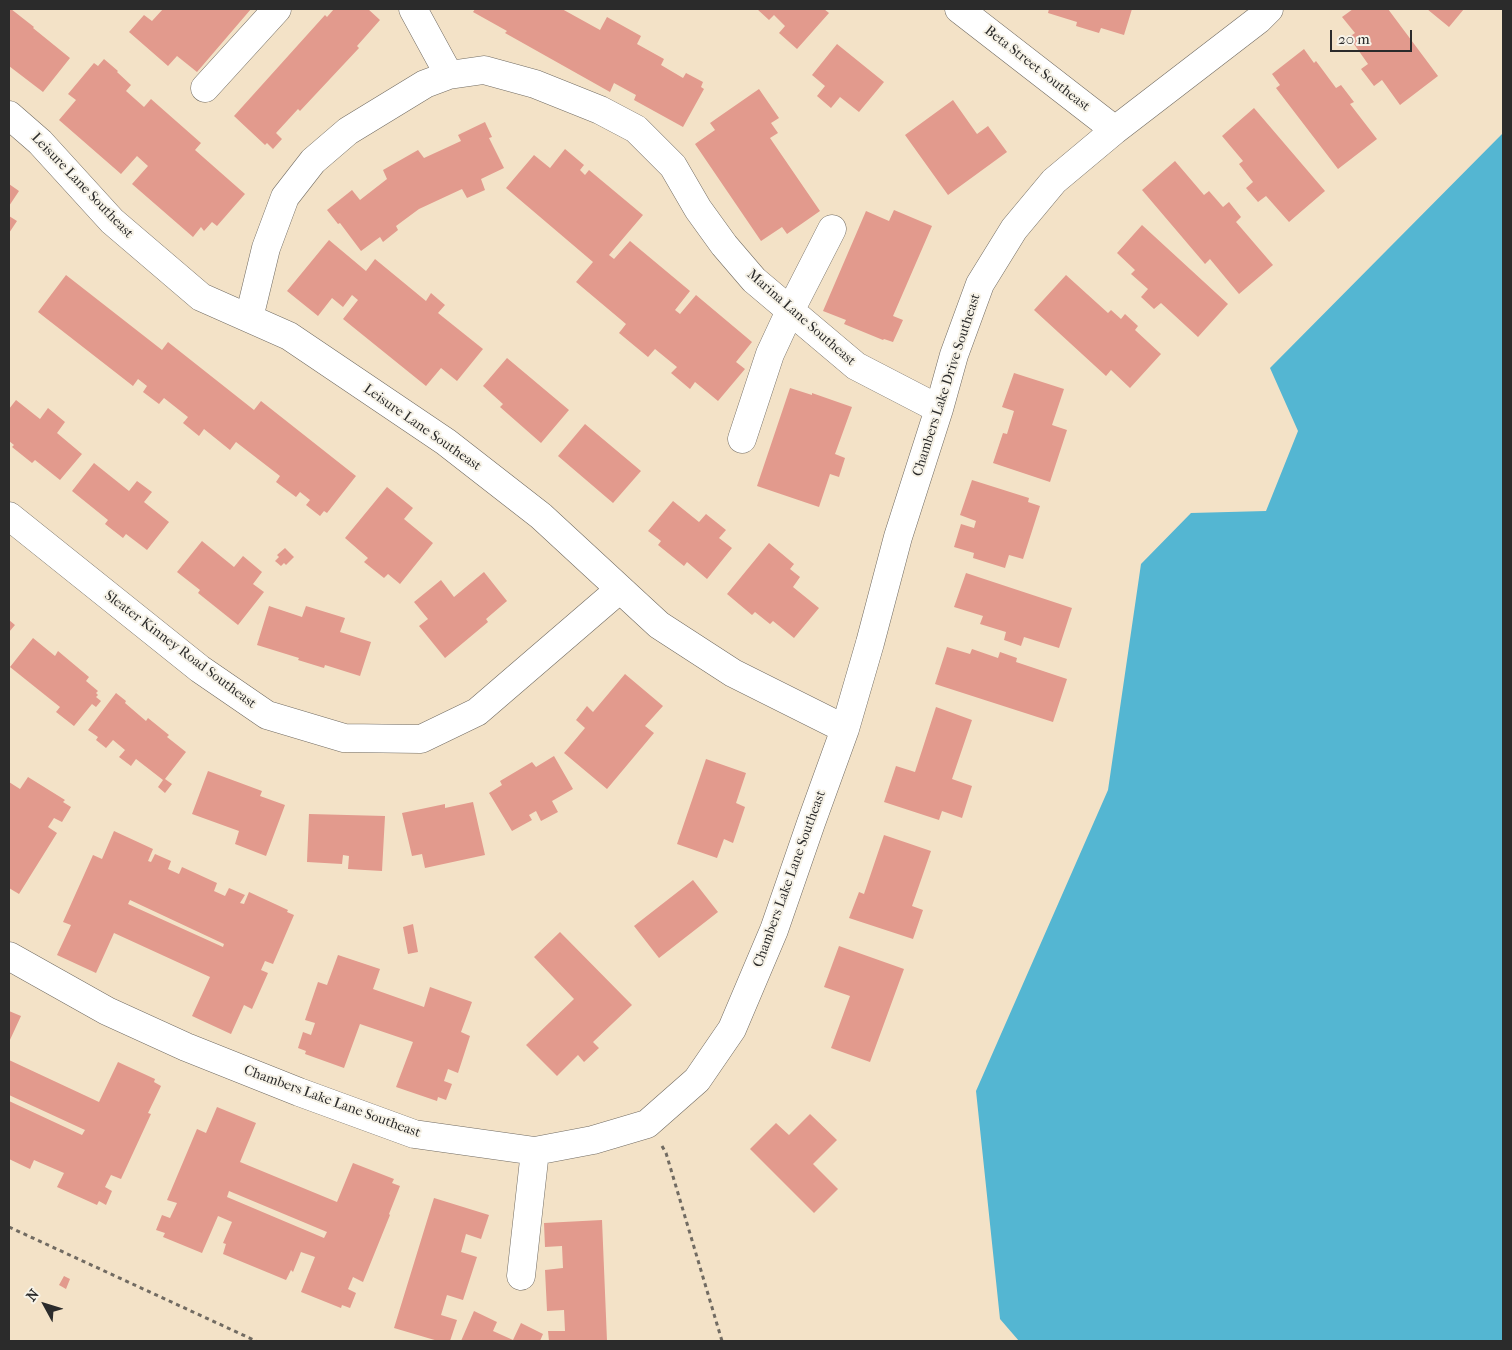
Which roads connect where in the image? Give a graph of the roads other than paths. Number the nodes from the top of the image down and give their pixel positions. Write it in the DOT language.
graph roads {
  1 [pos="277,9"];
  2 [pos="413,9"];
  3 [pos="959,9"];
  4 [pos="1270,9"];
  5 [pos="449,75"];
  6 [pos="205,88"];
  7 [pos="9,115"];
  8 [pos="1115,130"];
  9 [pos="832,229"];
  10 [pos="790,311"];
  11 [pos="249,318"];
  12 [pos="939,409"];
  13 [pos="742,439"];
  14 [pos="9,516"];
  15 [pos="620,589"];
  16 [pos="845,729"];
  17 [pos="9,956"];
  18 [pos="535,1151"];
  19 [pos="521,1276"];
  1 -- 6 [label="street"];
  2 -- 5 [label="street"];
  3 -- 8 [label="street, Beta Street Southeast"];
  4 -- 8 [label="street, Chambers Lake Drive Southeast"];
  5 -- 10 [label="street, Marina Lane Southeast"];
  5 -- 11 [label="street, Marina Lane Southeast"];
  7 -- 11 [label="street, Leisure Lane Southeast"];
  8 -- 12 [label="street, Chambers Lake Drive Southeast"];
  9 -- 10 [label="street"];
  10 -- 12 [label="street, Marina Lane Southeast"];
  10 -- 13 [label="street"];
  11 -- 15 [label="street, Leisure Lane Southeast"];
  12 -- 16 [label="street, Chambers Lake Drive Southeast"];
  14 -- 15 [label="street, Sleater Kinney Road Southeast"];
  15 -- 16 [label="street, Leisure Lane Southeast"];
  16 -- 18 [label="street, Chambers Lake Lane Southeast"];
  17 -- 18 [label="street, Chambers Lake Lane Southeast"];
  18 -- 19 [label="street"];
}
